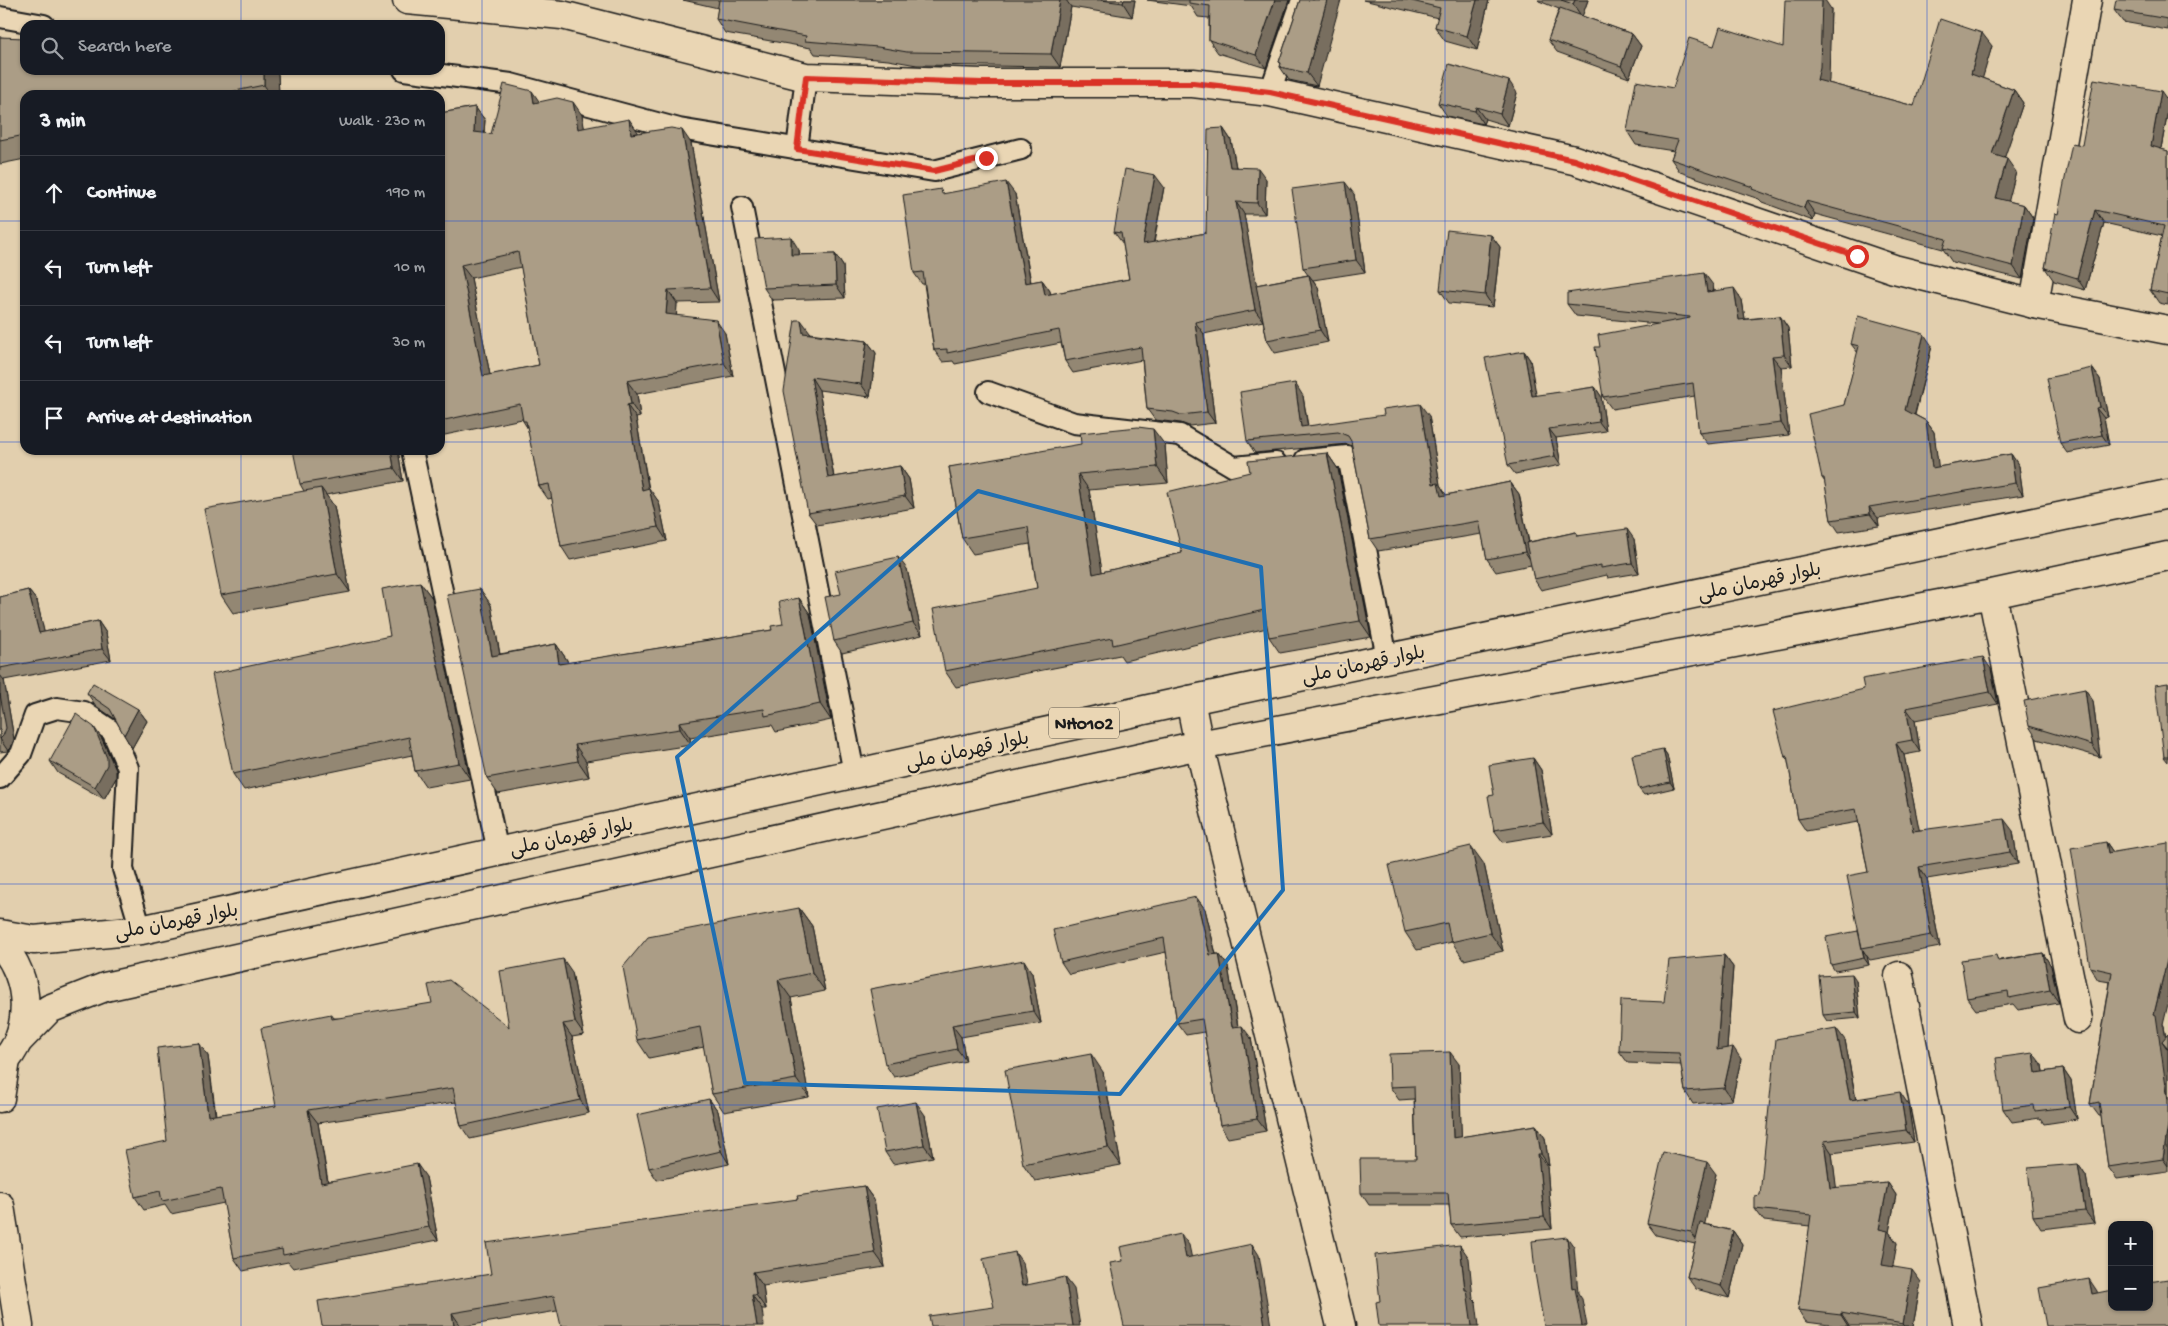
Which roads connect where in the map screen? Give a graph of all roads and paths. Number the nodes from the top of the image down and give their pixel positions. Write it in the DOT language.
graph roads {
  1 [pos="407,0"];
  2 [pos="1302,0"];
  3 [pos="2087,0"];
  4 [pos="0,17"];
  5 [pos="20,21"];
  6 [pos="442,75"];
  7 [pos="806,77"];
  8 [pos="1270,92"];
  9 [pos="797,149"];
  10 [pos="1021,149"];
  11 [pos="742,207"];
  12 [pos="2034,304"];
  13 [pos="2168,330"];
  14 [pos="988,392"];
  15 [pos="413,455"];
  16 [pos="2168,494"];
  17 [pos="2168,556"];
  18 [pos="1992,594"];
  19 [pos="1387,658"];
  20 [pos="1190,700"];
  21 [pos="1199,744"];
  22 [pos="854,773"];
  23 [pos="0,778"];
  24 [pos="498,852"];
  25 [pos="141,930"];
  26 [pos="0,934"];
  27 [pos="0,944"];
  28 [pos="1899,976"];
  29 [pos="2078,1019"];
  30 [pos="8,1056"];
  31 [pos="0,1098"];
  32 [pos="0,1206"];
  33 [pos="19,1326"];
  34 [pos="1341,1326"];
  35 [pos="1968,1326"];
  1 -- 7 [label="main road"];
  2 -- 8 [label="lane"];
  3 -- 12 [label="main road"];
  4 -- 5 [label="lane"];
  6 -- 9 [label="lane"];
  7 -- 8 [label="main road"];
  7 -- 9 [label="lane"];
  8 -- 12 [label="main road"];
  9 -- 10 [label="lane"];
  11 -- 22 [label="lane"];
  12 -- 13 [label="main road"];
  14 -- 19 [label="lane"];
  15 -- 24 [label="lane"];
  16 -- 19 [label="main road, بلوار قهرمان ملی / NH0102"];
  17 -- 18 [label="main road, NH0102"];
  18 -- 21 [label="main road, NH0102"];
  18 -- 29 [label="main road"];
  19 -- 20 [label="main road, بلوار قهرمان ملی / NH0102"];
  20 -- 21 [label="main road"];
  20 -- 22 [label="main road, بلوار قهرمان ملی / NH0102"];
  21 -- 30 [label="main road, NH0102"];
  21 -- 34 [label="main road"];
  22 -- 24 [label="main road, بلوار قهرمان ملی / NH0102"];
  23 -- 25 [label="lane"];
  24 -- 25 [label="main road, بلوار قهرمان ملی / NH0102"];
  25 -- 26 [label="main road, بلوار قهرمان ملی / NH0102"];
  27 -- 30 [label="main road"];
  28 -- 35 [label="main road"];
  30 -- 31 [label="main road"];
  32 -- 33 [label="main road"];
}
